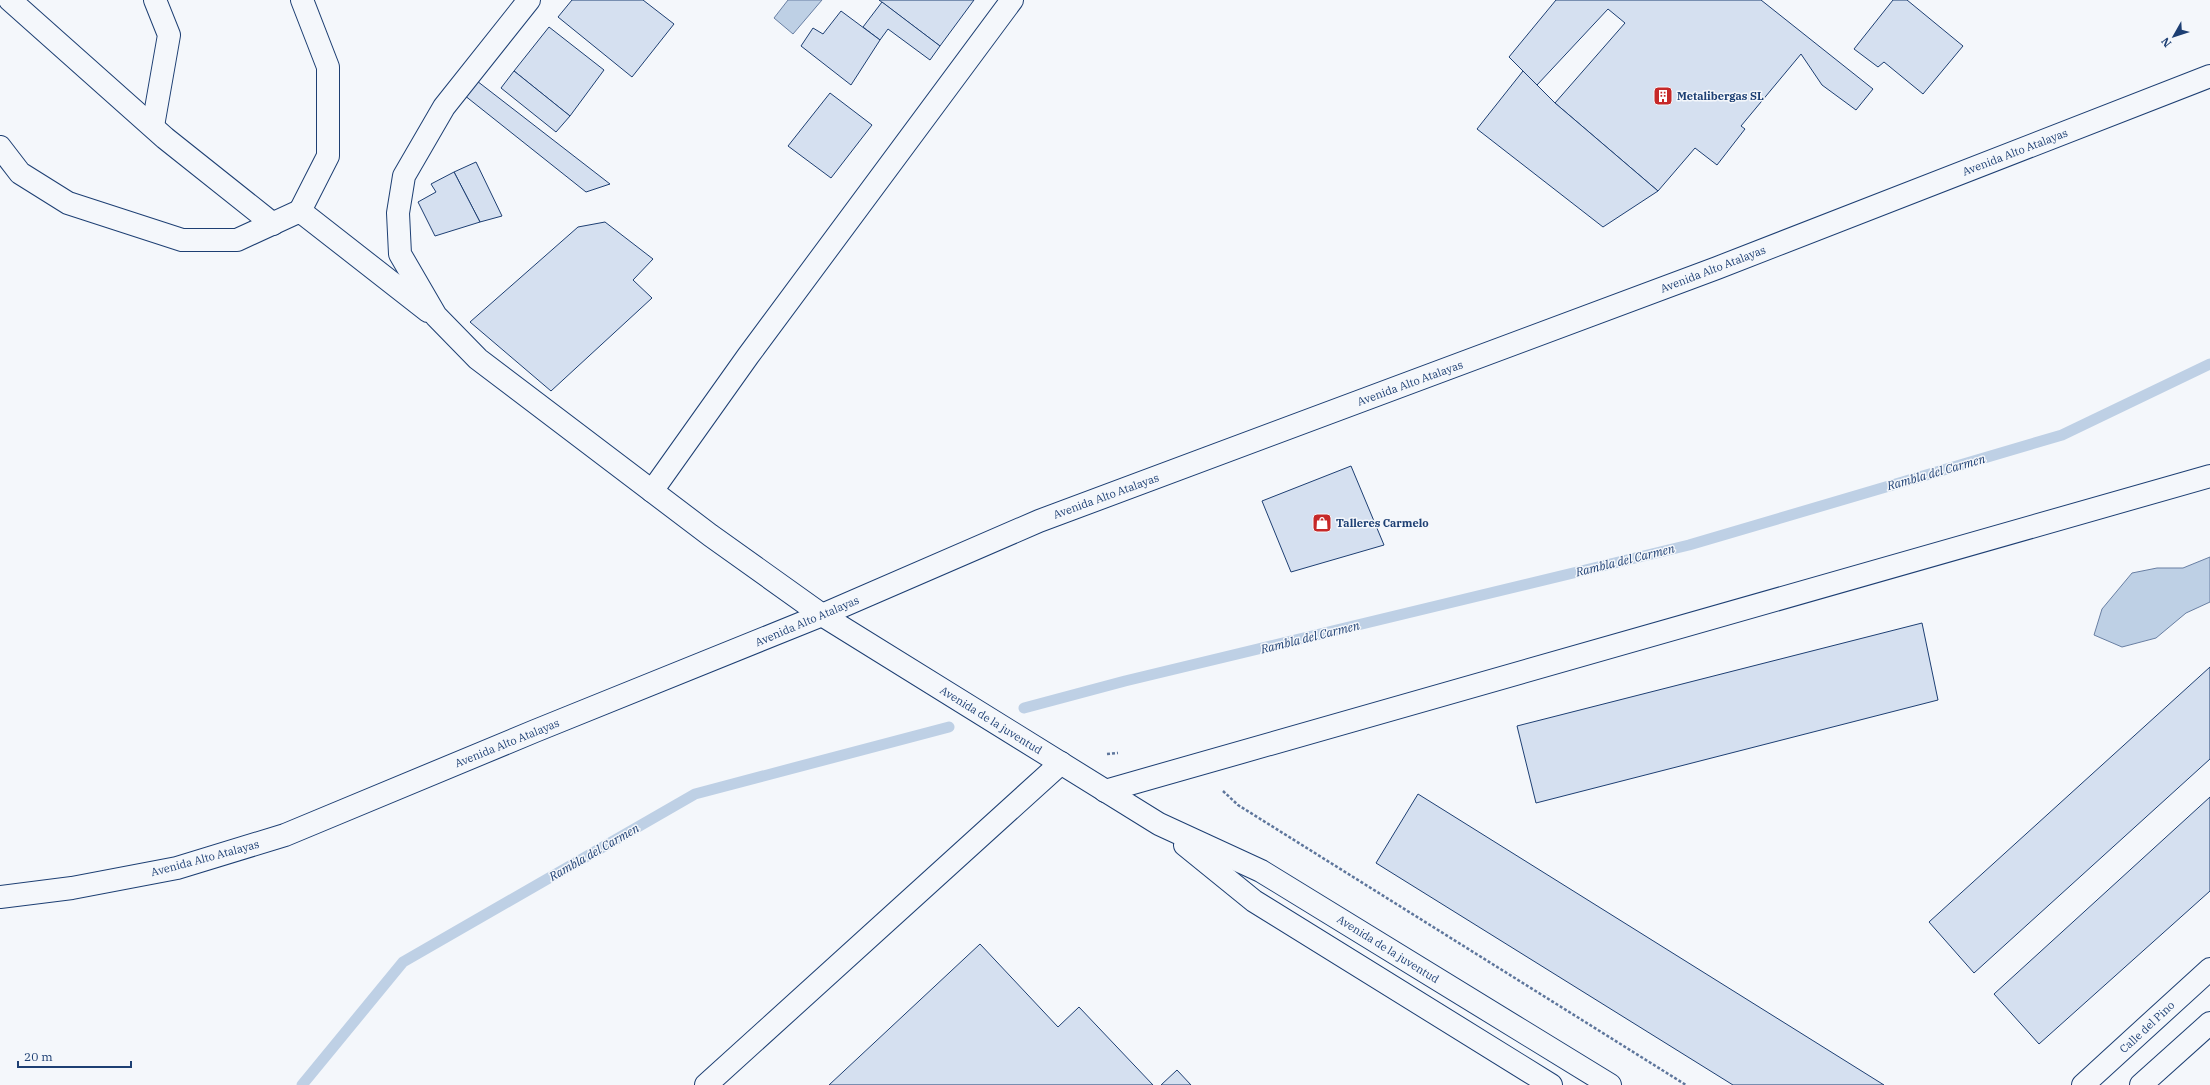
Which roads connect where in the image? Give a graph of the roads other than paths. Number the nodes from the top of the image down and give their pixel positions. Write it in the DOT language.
graph roads {
  1 [pos="10,0"];
  2 [pos="155,0"];
  3 [pos="302,0"];
  4 [pos="529,0"];
  5 [pos="1012,0"];
  6 [pos="2210,76"];
  7 [pos="152,126"];
  8 [pos="0,147"];
  9 [pos="300,211"];
  10 [pos="273,224"];
  11 [pos="436,316"];
  12 [pos="2210,476"];
  13 [pos="652,491"];
  14 [pos="822,615"];
  15 [pos="1061,763"];
  16 [pos="1105,791"];
  17 [pos="1159,824"];
  18 [pos="0,897"];
  19 [pos="2210,969"];
  20 [pos="2210,1023"];
  21 [pos="1563,1058"];
  22 [pos="706,1085"];
  23 [pos="1551,1085"];
  24 [pos="1602,1085"];
  25 [pos="1610,1085"];
  26 [pos="2083,1085"];
  27 [pos="2141,1085"];
  1 -- 7 [label="street"];
  2 -- 7 [label="street"];
  3 -- 9 [label="street"];
  4 -- 11 [label="street"];
  5 -- 13 [label="street"];
  6 -- 14 [label="street, Avenida Alto Atalayas"];
  7 -- 10 [label="street"];
  8 -- 10 [label="street"];
  9 -- 10 [label="street"];
  9 -- 11 [label="street"];
  11 -- 13 [label="street, Avenida de la juventud"];
  12 -- 16 [label="street"];
  13 -- 14 [label="street, Avenida de la juventud"];
  14 -- 15 [label="street, Avenida de la juventud"];
  14 -- 18 [label="street, Avenida Alto Atalayas"];
  15 -- 16 [label="street, Avenida de la juventud"];
  15 -- 22 [label="street"];
  16 -- 17 [label="street, Avenida de la juventud"];
  17 -- 21 [label="street, Avenida de la juventud"];
  17 -- 23 [label="street, Avenida de la juventud"];
  19 -- 26 [label="street, Calle del Pino"];
  20 -- 27 [label="street"];
  21 -- 24 [label="street"];
  21 -- 25 [label="street, Avenida de la juventud"];
}
